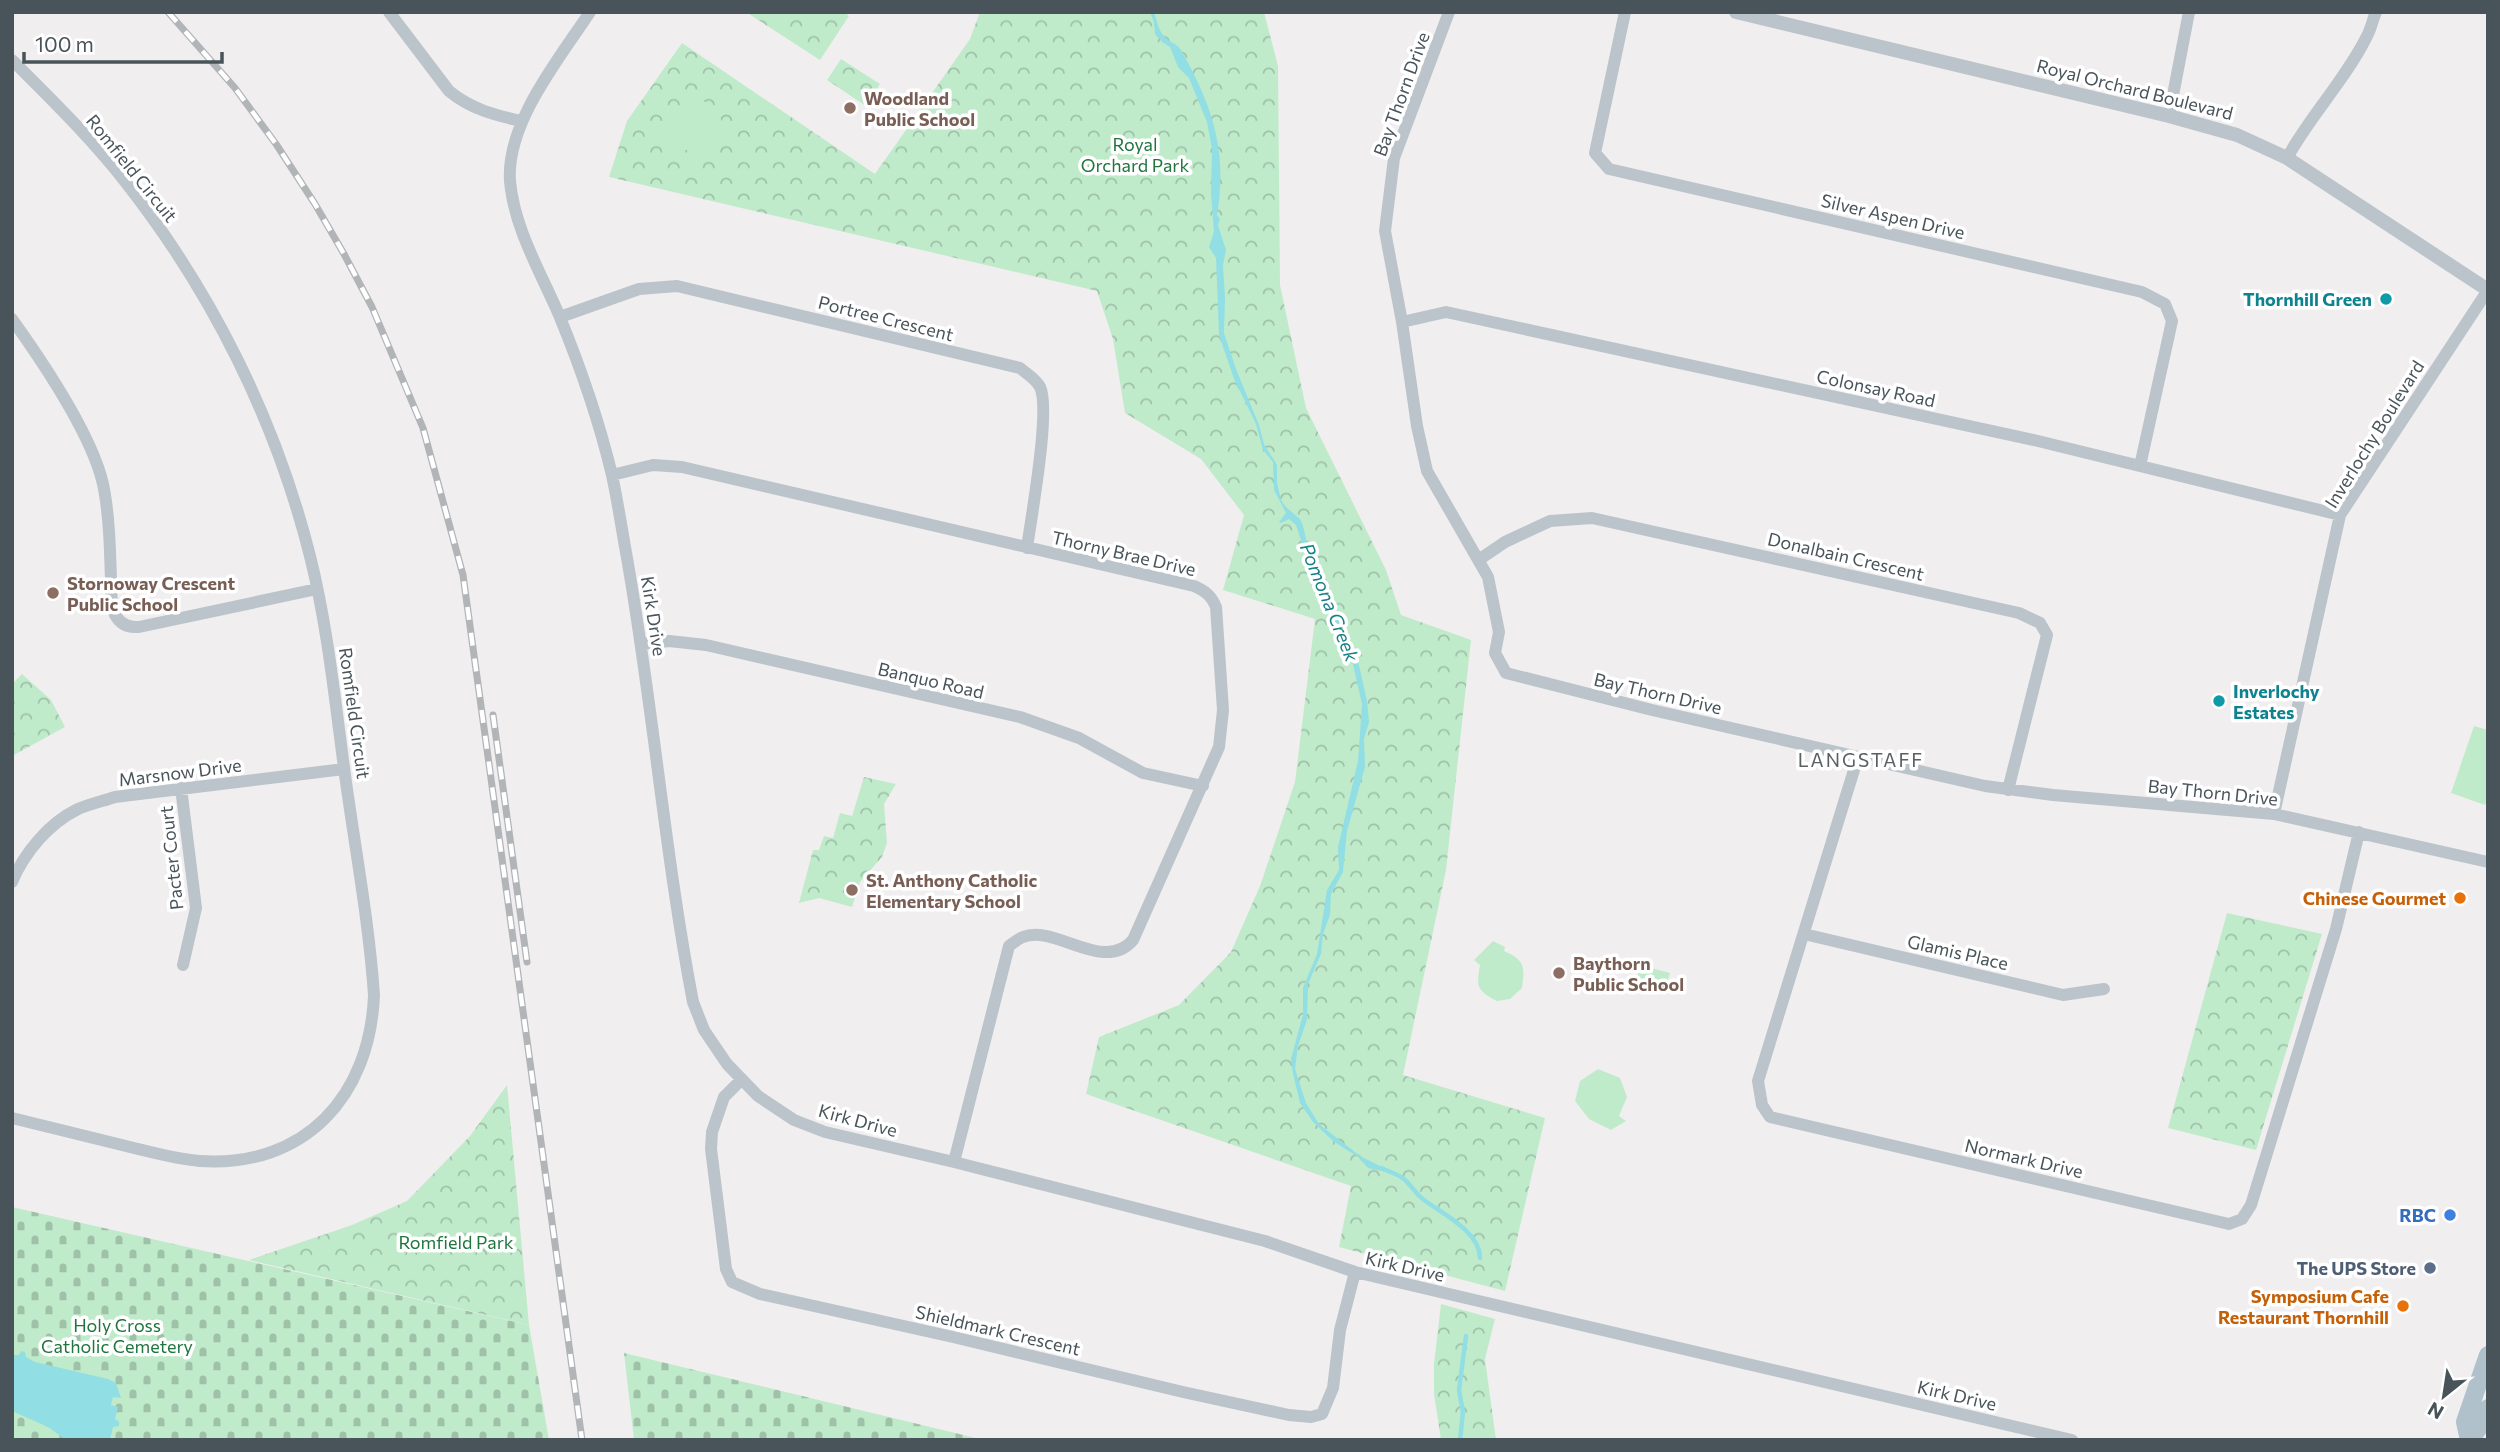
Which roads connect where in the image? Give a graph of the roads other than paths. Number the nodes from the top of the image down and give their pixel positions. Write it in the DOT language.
graph roads {
  1 [pos="389,12"];
  2 [pos="590,12"];
  3 [pos="1449,12"];
  4 [pos="1625,12"];
  5 [pos="1736,12"];
  6 [pos="2189,12"];
  7 [pos="2376,12"];
  8 [pos="12,60"];
  9 [pos="2169,116"];
  10 [pos="521,121"];
  11 [pos="2287,158"];
  12 [pos="2488,290"];
  13 [pos="560,317"];
  14 [pos="12,319"];
  15 [pos="1402,322"];
  16 [pos="2140,466"];
  17 [pos="612,475"];
  18 [pos="2340,515"];
  19 [pos="1027,548"];
  20 [pos="1480,559"];
  21 [pos="317,589"];
  22 [pos="642,644"];
  23 [pos="1858,757"];
  24 [pos="344,769"];
  25 [pos="1203,786"];
  26 [pos="181,788"];
  27 [pos="2008,790"];
  28 [pos="2274,814"];
  29 [pos="2359,832"];
  30 [pos="2488,862"];
  31 [pos="12,882"];
  32 [pos="1804,934"];
  33 [pos="183,965"];
  34 [pos="2104,989"];
  35 [pos="741,1080"];
  36 [pos="12,1118"];
  37 [pos="954,1162"];
  38 [pos="1355,1272"];
  39 [pos="2488,1355"];
  40 [pos="2488,1408"];
  41 [pos="2072,1440"];
  42 [pos="2470,1440"];
  1 -- 10 [label="street"];
  2 -- 10 [label="street, Kirk Drive"];
  3 -- 15 [label="street, Bay Thorn Drive"];
  4 -- 16 [label="street, Silver Aspen Drive"];
  5 -- 9 [label="street, Royal Orchard Boulevard"];
  6 -- 9 [label="street"];
  7 -- 11 [label="street"];
  8 -- 21 [label="street, Romfield Circuit"];
  9 -- 11 [label="street, Royal Orchard Boulevard"];
  10 -- 13 [label="street, Kirk Drive"];
  11 -- 12 [label="street, Royal Orchard Boulevard"];
  12 -- 18 [label="street, Inverlochy Boulevard"];
  13 -- 17 [label="street, Kirk Drive"];
  13 -- 19 [label="street, Portree Crescent"];
  14 -- 21 [label="street"];
  15 -- 16 [label="street, Colonsay Road"];
  15 -- 20 [label="street, Bay Thorn Drive"];
  16 -- 18 [label="street, Colonsay Road"];
  17 -- 19 [label="street, Thorny Brae Drive"];
  17 -- 22 [label="street, Kirk Drive"];
  18 -- 28 [label="street, Inverlochy Boulevard"];
  19 -- 25 [label="street, Thorny Brae Drive"];
  20 -- 23 [label="street, Bay Thorn Drive"];
  20 -- 27 [label="street, Donalbain Crescent"];
  21 -- 24 [label="street, Romfield Circuit"];
  22 -- 25 [label="street, Banquo Road"];
  22 -- 35 [label="street, Kirk Drive"];
  23 -- 27 [label="street, Bay Thorn Drive"];
  23 -- 32 [label="street, Normark Drive"];
  24 -- 26 [label="street, Marsnow Drive"];
  24 -- 36 [label="street, Romfield Circuit"];
  25 -- 37 [label="street, Thorny Brae Drive"];
  26 -- 31 [label="street, Marsnow Drive"];
  26 -- 33 [label="street, Pacter Court"];
  27 -- 28 [label="street, Bay Thorn Drive"];
  28 -- 29 [label="street, Bay Thorn Drive"];
  29 -- 30 [label="street, Bay Thorn Drive"];
  29 -- 32 [label="street, Normark Drive"];
  32 -- 34 [label="street, Glamis Place"];
  35 -- 37 [label="street, Kirk Drive"];
  35 -- 38 [label="street, Shieldmark Crescent"];
  37 -- 38 [label="street, Kirk Drive"];
  38 -- 41 [label="street, Kirk Drive"];
  39 -- 42 [label="main road"];
  40 -- 42 [label="main road"];
}
